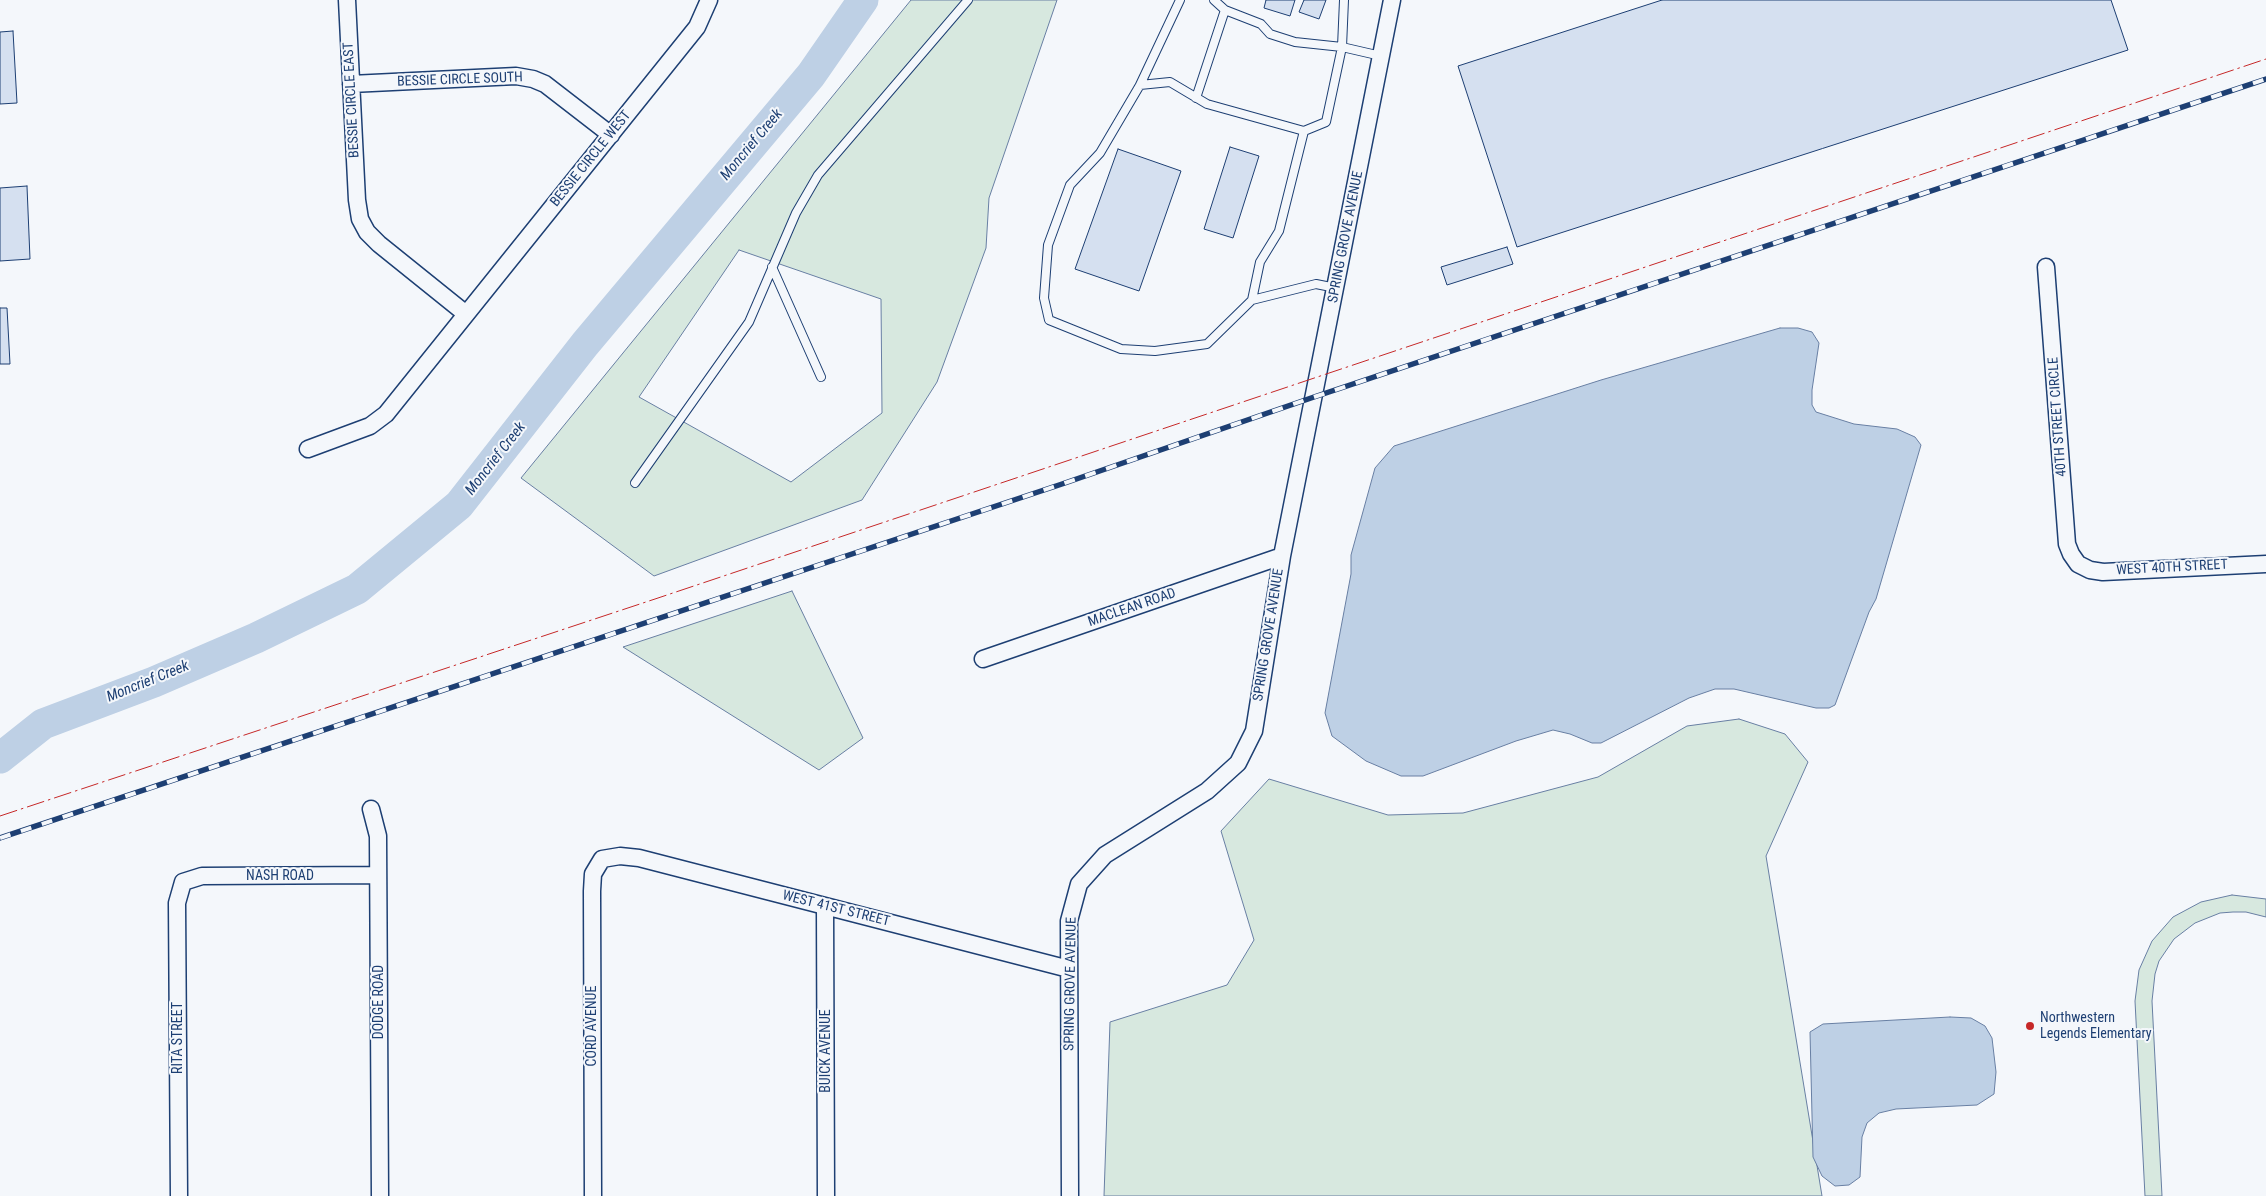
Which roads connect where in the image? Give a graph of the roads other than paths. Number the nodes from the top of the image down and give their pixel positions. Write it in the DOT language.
graph roads {
  1 [pos="347,0"];
  2 [pos="709,0"];
  3 [pos="968,0"];
  4 [pos="1180,0"];
  5 [pos="1214,0"];
  6 [pos="1344,0"];
  7 [pos="1392,0"];
  8 [pos="1225,10"];
  9 [pos="1342,47"];
  10 [pos="1381,56"];
  11 [pos="351,84"];
  12 [pos="1140,85"];
  13 [pos="1196,98"];
  14 [pos="1304,131"];
  15 [pos="610,135"];
  16 [pos="772,267"];
  17 [pos="2046,267"];
  18 [pos="1336,288"];
  19 [pos="1252,300"];
  20 [pos="466,314"];
  21 [pos="821,377"];
  22 [pos="308,448"];
  23 [pos="635,483"];
  24 [pos="1282,556"];
  25 [pos="2078,564"];
  26 [pos="2266,564"];
  27 [pos="983,659"];
  28 [pos="371,808"];
  29 [pos="602,859"];
  30 [pos="378,875"];
  31 [pos="183,882"];
  32 [pos="825,906"];
  33 [pos="1069,969"];
  34 [pos="179,1196"];
  35 [pos="380,1196"];
  36 [pos="594,1196"];
  37 [pos="826,1196"];
  38 [pos="1070,1196"];
  1 -- 11 [label="street, BESSIE CIRCLE EAST"];
  2 -- 15 [label="street, BESSIE CIRCLE WEST"];
  3 -- 16 [label="lane"];
  4 -- 12 [label="lane"];
  5 -- 8 [label="lane"];
  6 -- 9 [label="lane"];
  7 -- 10 [label="street, SPRING GROVE AVENUE"];
  8 -- 9 [label="lane"];
  8 -- 13 [label="lane"];
  9 -- 10 [label="lane"];
  9 -- 14 [label="lane"];
  10 -- 18 [label="street, SPRING GROVE AVENUE"];
  11 -- 15 [label="street, BESSIE CIRCLE SOUTH"];
  11 -- 20 [label="street, BESSIE CIRCLE EAST"];
  12 -- 13 [label="lane"];
  12 -- 19 [label="lane"];
  13 -- 14 [label="lane"];
  14 -- 19 [label="lane"];
  15 -- 20 [label="street, BESSIE CIRCLE WEST"];
  16 -- 21 [label="lane"];
  16 -- 23 [label="lane"];
  17 -- 25 [label="street, 40TH STREET CIRCLE"];
  18 -- 19 [label="lane"];
  18 -- 24 [label="street, SPRING GROVE AVENUE"];
  20 -- 22 [label="street, BESSIE CIRCLE WEST"];
  24 -- 27 [label="street, MACLEAN ROAD"];
  24 -- 33 [label="street, SPRING GROVE AVENUE"];
  25 -- 26 [label="street, WEST 40TH STREET"];
  28 -- 30 [label="street, DODGE ROAD"];
  29 -- 32 [label="street, WEST 41ST STREET"];
  29 -- 36 [label="street, CORD AVENUE"];
  30 -- 31 [label="street, NASH ROAD"];
  30 -- 35 [label="street, DODGE ROAD"];
  31 -- 34 [label="street, RITA STREET"];
  32 -- 33 [label="street, WEST 41ST STREET"];
  32 -- 37 [label="street, BUICK AVENUE"];
  33 -- 38 [label="street, SPRING GROVE AVENUE"];
}
